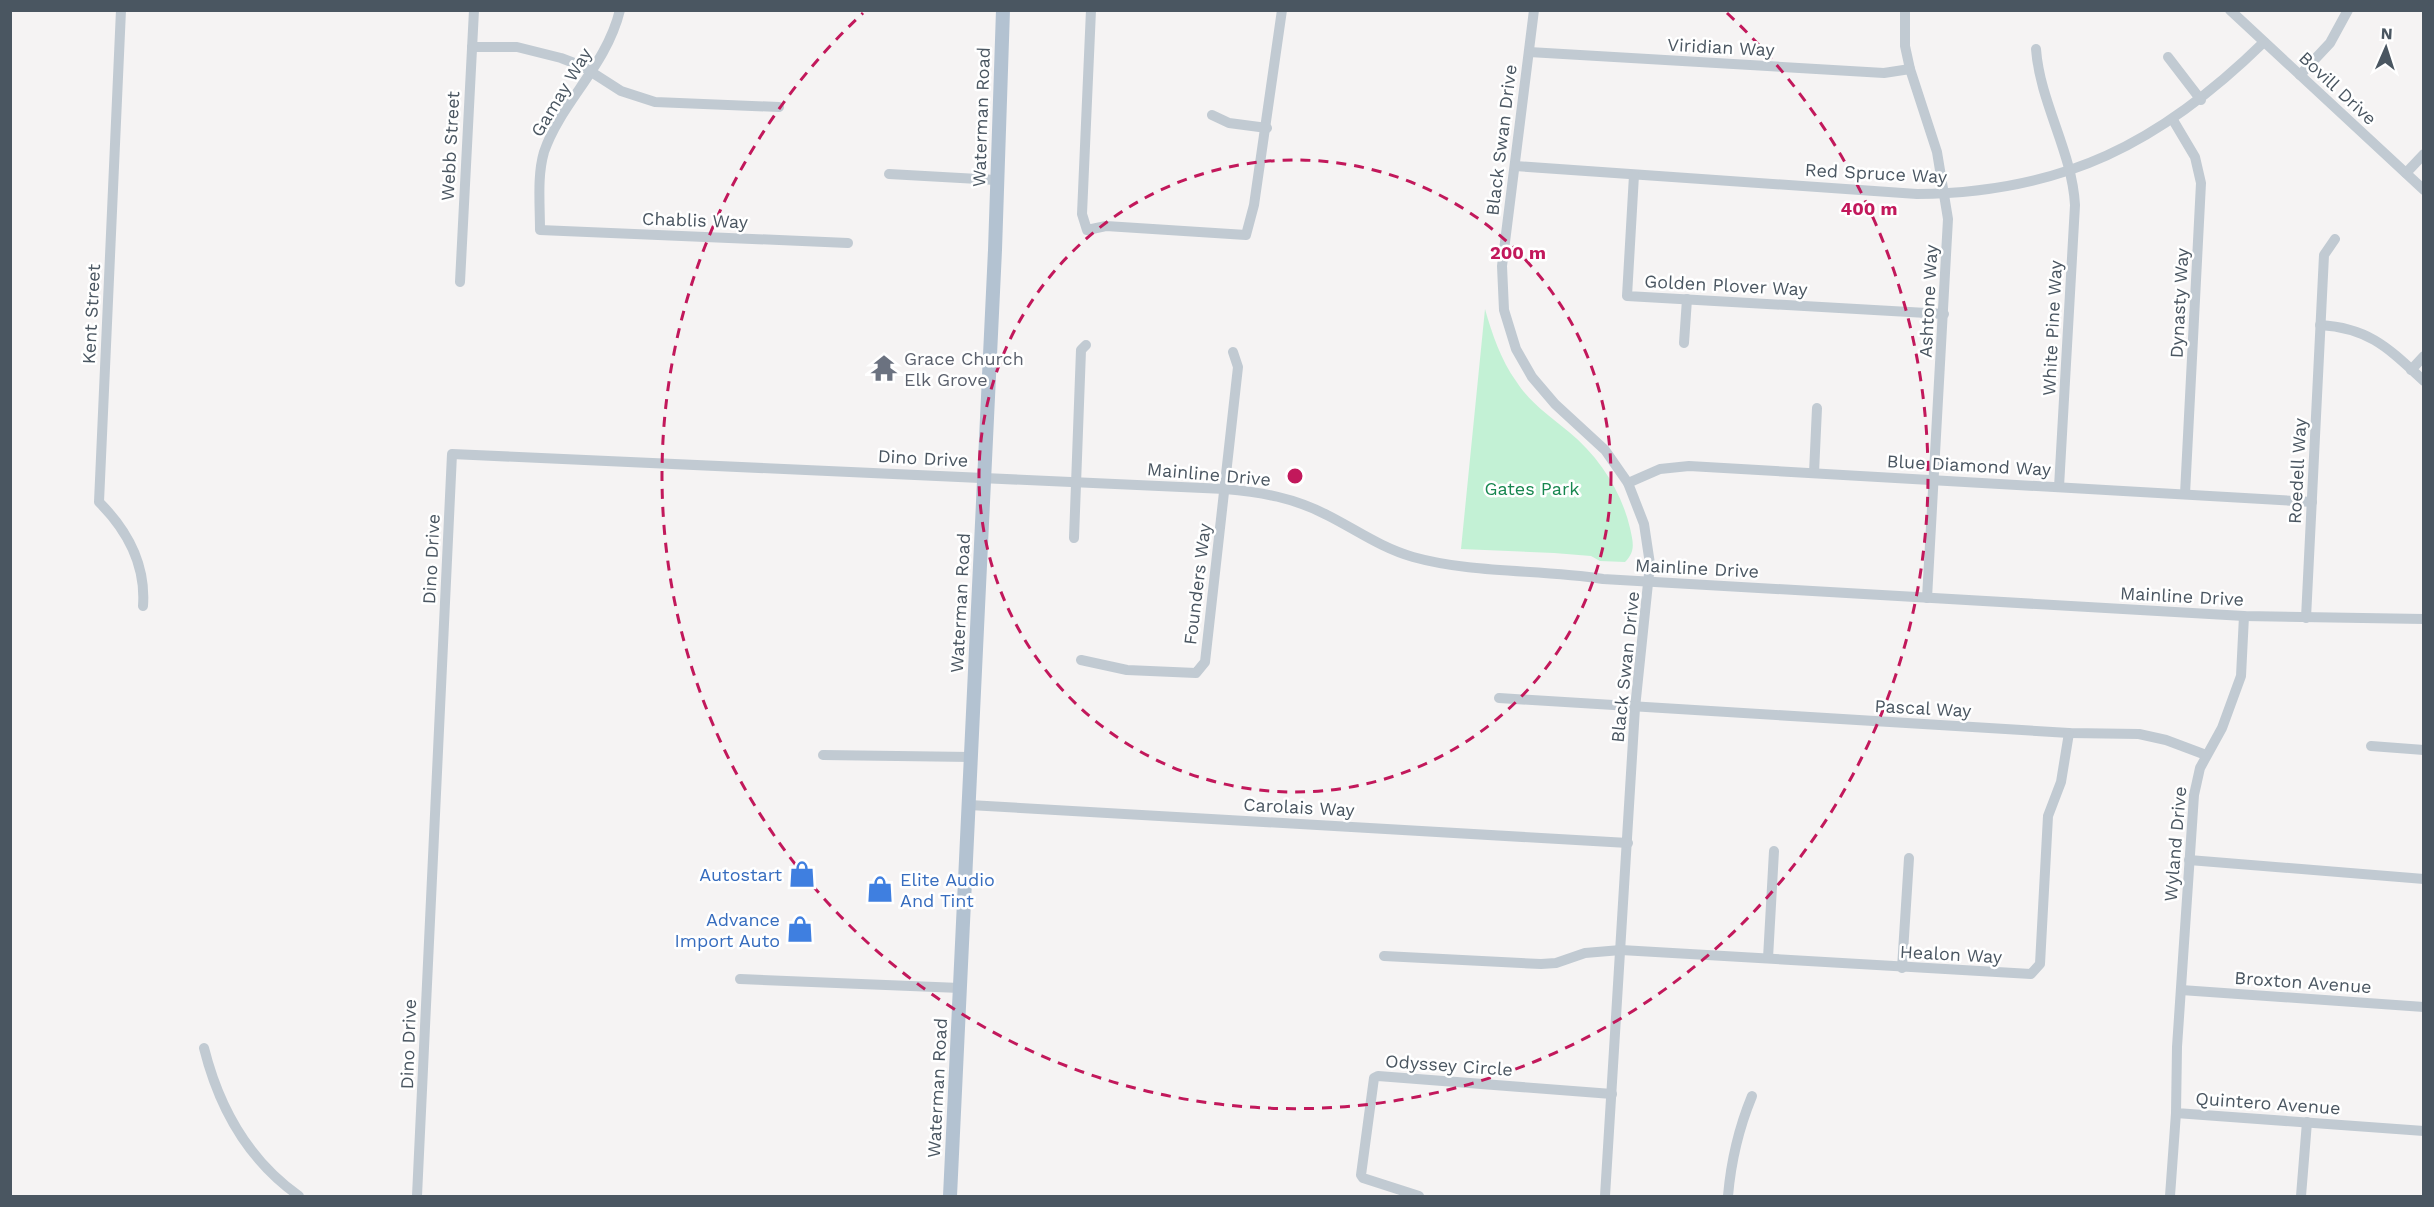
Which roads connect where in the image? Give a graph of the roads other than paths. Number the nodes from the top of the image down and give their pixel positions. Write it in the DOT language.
graph roads {
  1 [pos="121,10"];
  2 [pos="474,10"];
  3 [pos="620,10"];
  4 [pos="1003,10"];
  5 [pos="1090,10"];
  6 [pos="1282,10"];
  7 [pos="1534,10"];
  8 [pos="1905,10"];
  9 [pos="2230,10"];
  10 [pos="2348,10"];
  11 [pos="2264,42"];
  12 [pos="472,47"];
  13 [pos="2036,49"];
  14 [pos="1529,52"];
  15 [pos="2168,57"];
  16 [pos="1910,69"];
  17 [pos="591,73"];
  18 [pos="2300,75"];
  19 [pos="2201,100"];
  20 [pos="779,107"];
  21 [pos="1212,115"];
  22 [pos="2173,120"];
  23 [pos="1266,128"];
  24 [pos="2424,154"];
  25 [pos="1515,166"];
  26 [pos="2070,170"];
  27 [pos="2406,173"];
  28 [pos="889,174"];
  29 [pos="1634,175"];
  30 [pos="996,180"];
  31 [pos="2424,190"];
  32 [pos="1946,194"];
  33 [pos="540,230"];
  34 [pos="2335,239"];
  35 [pos="848,243"];
  36 [pos="460,282"];
  37 [pos="1687,299"];
  38 [pos="1944,314"];
  39 [pos="2320,325"];
  40 [pos="1684,343"];
  41 [pos="1086,345"];
  42 [pos="1233,352"];
  43 [pos="2424,356"];
  44 [pos="2411,370"];
  45 [pos="2424,381"];
  46 [pos="1817,408"];
  47 [pos="1814,473"];
  48 [pos="984,478"];
  49 [pos="1934,480"];
  50 [pos="1075,482"];
  51 [pos="1628,483"];
  52 [pos="2059,487"];
  53 [pos="1225,489"];
  54 [pos="2185,494"];
  55 [pos="2312,502"];
  56 [pos="1074,538"];
  57 [pos="1650,582"];
  58 [pos="1928,598"];
  59 [pos="143,606"];
  60 [pos="2244,616"];
  61 [pos="2306,618"];
  62 [pos="2424,619"];
  63 [pos="1081,660"];
  64 [pos="1499,698"];
  65 [pos="1635,708"];
  66 [pos="2068,733"];
  67 [pos="2371,746"];
  68 [pos="2424,750"];
  69 [pos="823,755"];
  70 [pos="2206,755"];
  71 [pos="971,757"];
  72 [pos="969,805"];
  73 [pos="1628,843"];
  74 [pos="1774,851"];
  75 [pos="1909,858"];
  76 [pos="2189,860"];
  77 [pos="2424,879"];
  78 [pos="1621,950"];
  79 [pos="1384,956"];
  80 [pos="1768,958"];
  81 [pos="1902,968"];
  82 [pos="740,979"];
  83 [pos="960,988"];
  84 [pos="2181,990"];
  85 [pos="2424,1007"];
  86 [pos="2177,1047"];
  87 [pos="204,1048"];
  88 [pos="1612,1094"];
  89 [pos="1752,1096"];
  90 [pos="2176,1113"];
  91 [pos="2307,1122"];
  92 [pos="2424,1131"];
  93 [pos="299,1197"];
  94 [pos="417,1197"];
  95 [pos="950,1197"];
  96 [pos="1419,1197"];
  97 [pos="1605,1197"];
  98 [pos="1728,1197"];
  99 [pos="2170,1197"];
  100 [pos="2301,1197"];
  1 -- 59 [label="street, Kent Street"];
  2 -- 12 [label="street, Webb Street"];
  3 -- 17 [label="street, Gamay Way"];
  4 -- 30 [label="main road, Waterman Road"];
  5 -- 23 [label="street"];
  6 -- 23 [label="street"];
  7 -- 14 [label="street, Black Swan Drive"];
  8 -- 16 [label="street, Ashtone Way"];
  9 -- 11 [label="street, Bovill Drive"];
  10 -- 18 [label="street"];
  11 -- 18 [label="street, Bovill Drive"];
  11 -- 19 [label="street, Red Spruce Way"];
  12 -- 17 [label="street"];
  12 -- 36 [label="street, Webb Street"];
  13 -- 26 [label="street, White Pine Way"];
  14 -- 16 [label="street, Viridian Way"];
  14 -- 25 [label="street, Black Swan Drive"];
  15 -- 19 [label="street"];
  16 -- 32 [label="street, Ashtone Way"];
  17 -- 20 [label="street"];
  17 -- 33 [label="street, Gamay Way"];
  18 -- 27 [label="street, Bovill Drive"];
  19 -- 22 [label="street, Red Spruce Way"];
  21 -- 23 [label="street"];
  22 -- 26 [label="street, Red Spruce Way"];
  22 -- 54 [label="street, Dynasty Way"];
  24 -- 27 [label="street"];
  25 -- 29 [label="street, Red Spruce Way"];
  25 -- 51 [label="street, Black Swan Drive"];
  26 -- 32 [label="street, Red Spruce Way"];
  26 -- 52 [label="street, White Pine Way"];
  27 -- 31 [label="street, Bovill Drive"];
  28 -- 30 [label="street"];
  29 -- 32 [label="street, Red Spruce Way"];
  29 -- 37 [label="street, Golden Plover Way"];
  30 -- 48 [label="main road, Waterman Road"];
  32 -- 38 [label="street, Ashtone Way"];
  33 -- 35 [label="street, Chablis Way"];
  34 -- 39 [label="street, Roedell Way"];
  37 -- 38 [label="street, Golden Plover Way"];
  37 -- 40 [label="street"];
  38 -- 49 [label="street, Ashtone Way"];
  39 -- 44 [label="street"];
  39 -- 55 [label="street, Roedell Way"];
  41 -- 50 [label="street"];
  42 -- 53 [label="street"];
  43 -- 44 [label="street"];
  44 -- 45 [label="street"];
  46 -- 47 [label="street"];
  47 -- 49 [label="street, Blue Diamond Way"];
  47 -- 51 [label="street, Blue Diamond Way"];
  48 -- 50 [label="street, Mainline Drive"];
  48 -- 71 [label="main road, Waterman Road"];
  48 -- 94 [label="street, Dino Drive"];
  49 -- 52 [label="street, Blue Diamond Way"];
  49 -- 58 [label="street, Ashtone Way"];
  50 -- 53 [label="street, Mainline Drive"];
  50 -- 56 [label="street"];
  51 -- 57 [label="street, Black Swan Drive"];
  52 -- 54 [label="street, Blue Diamond Way"];
  53 -- 57 [label="street, Mainline Drive"];
  53 -- 63 [label="street, Founders Way"];
  54 -- 55 [label="street, Blue Diamond Way"];
  55 -- 61 [label="street, Roedell Way"];
  57 -- 58 [label="street, Mainline Drive"];
  57 -- 65 [label="street, Black Swan Drive"];
  58 -- 60 [label="street, Mainline Drive"];
  60 -- 61 [label="street, Mainline Drive"];
  60 -- 70 [label="street, Wyland Drive"];
  61 -- 62 [label="street, Mainline Drive"];
  64 -- 65 [label="street, Pascal Way"];
  65 -- 66 [label="street, Pascal Way"];
  65 -- 73 [label="street, Black Swan Drive"];
  66 -- 70 [label="street, Pascal Way"];
  66 -- 81 [label="street, Healon Way"];
  67 -- 68 [label="street"];
  69 -- 71 [label="street"];
  70 -- 76 [label="street, Wyland Drive"];
  71 -- 72 [label="main road, Waterman Road"];
  72 -- 73 [label="street, Carolais Way"];
  72 -- 83 [label="main road, Waterman Road"];
  73 -- 78 [label="street, Black Swan Drive"];
  74 -- 80 [label="street"];
  75 -- 81 [label="street"];
  76 -- 77 [label="street"];
  76 -- 84 [label="street, Wyland Drive"];
  78 -- 79 [label="street, Healon Way"];
  78 -- 80 [label="street, Healon Way"];
  78 -- 88 [label="street, Black Swan Drive"];
  80 -- 81 [label="street, Healon Way"];
  82 -- 83 [label="street"];
  83 -- 95 [label="main road, Waterman Road"];
  84 -- 85 [label="street, Broxton Avenue"];
  84 -- 86 [label="street, Wyland Drive"];
  86 -- 90 [label="street, Quintero Avenue"];
  87 -- 93 [label="street"];
  88 -- 96 [label="street, Odyssey Circle"];
  88 -- 97 [label="street, Black Swan Drive"];
  89 -- 98 [label="street"];
  90 -- 91 [label="street, Quintero Avenue"];
  90 -- 99 [label="street"];
  91 -- 92 [label="street, Quintero Avenue"];
  91 -- 100 [label="street"];
}
